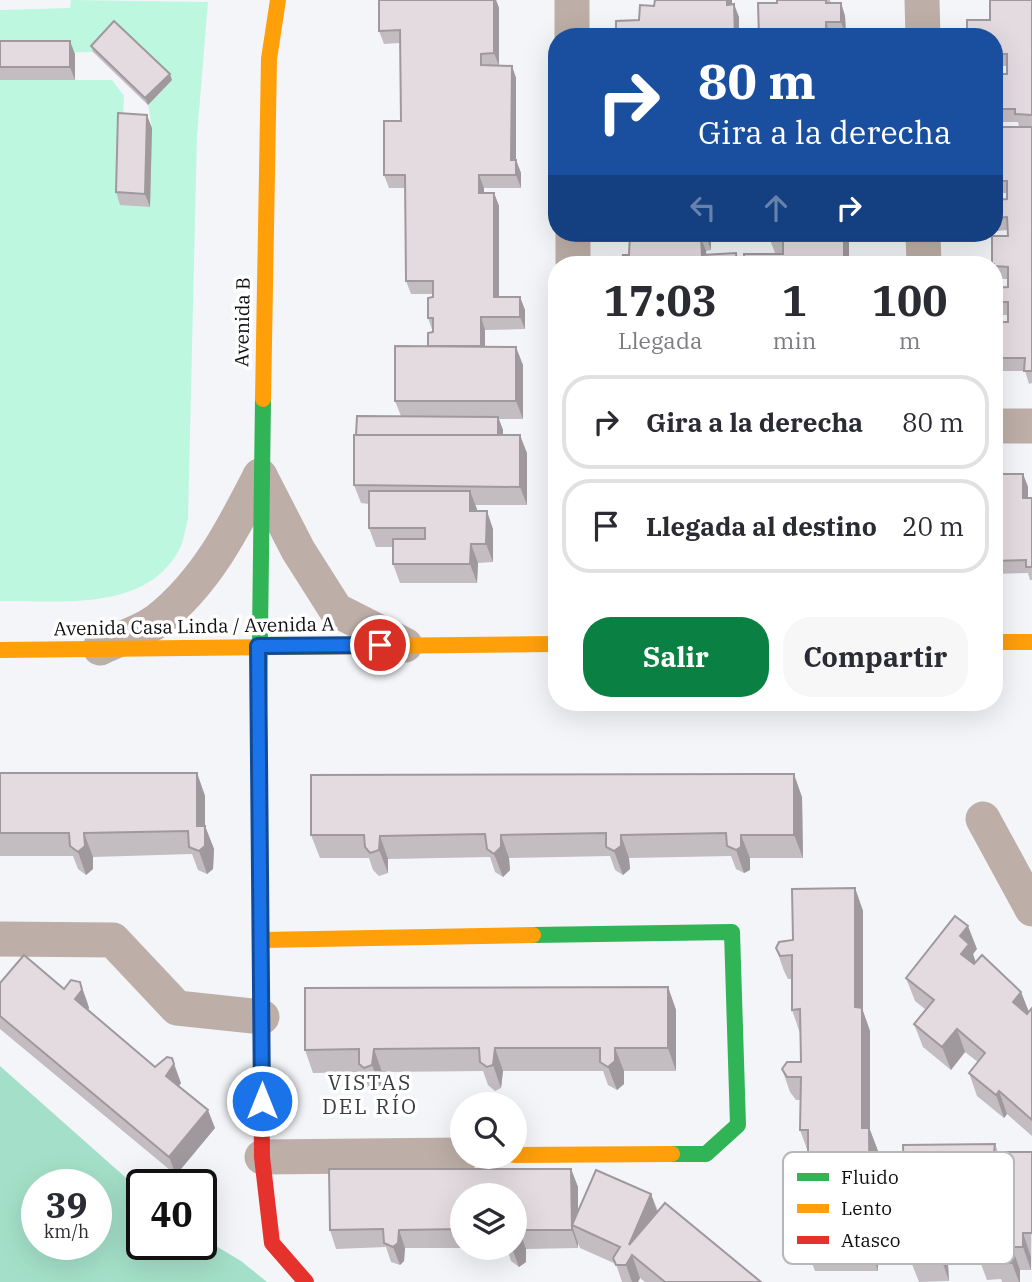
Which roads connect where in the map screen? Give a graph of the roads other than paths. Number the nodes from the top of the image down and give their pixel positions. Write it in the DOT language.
graph roads {
  1 [pos="278,0"];
  2 [pos="572,0"];
  3 [pos="922,0"];
  4 [pos="572,28"];
  5 [pos="923,28"];
  6 [pos="1003,426"];
  7 [pos="1032,426"];
  8 [pos="260,476"];
  9 [pos="1003,642"];
  10 [pos="1032,642"];
  11 [pos="548,644"];
  12 [pos="405,645"];
  13 [pos="258,646"];
  14 [pos="100,648"];
  15 [pos="0,650"];
  16 [pos="983,820"];
  17 [pos="1032,909"];
  18 [pos="0,939"];
  19 [pos="262,940"];
  20 [pos="262,1017"];
  21 [pos="527,1155"];
  22 [pos="450,1156"];
  23 [pos="262,1157"];
  24 [pos="306,1282"];
  1 -- 8 [label="street, Avenida B"];
  2 -- 4 [label="street"];
  3 -- 5 [label="street"];
  6 -- 7 [label="street"];
  8 -- 12 [label="street"];
  8 -- 13 [label="street, Avenida B"];
  8 -- 14 [label="street"];
  9 -- 10 [label="street"];
  11 -- 12 [label="street, Avenida Casa Linda / Avenida A"];
  12 -- 13 [label="street, Avenida Casa Linda / Avenida A"];
  13 -- 14 [label="street, Avenida Casa Linda / Avenida A"];
  13 -- 19 [label="street, Avenida B"];
  14 -- 15 [label="street, Avenida Casa Linda / Avenida A"];
  16 -- 17 [label="street"];
  18 -- 20 [label="street"];
  19 -- 20 [label="street, Avenida B"];
  19 -- 21 [label="street"];
  20 -- 23 [label="street, Avenida B"];
  22 -- 23 [label="street"];
  23 -- 24 [label="street, Avenida B"];
}
